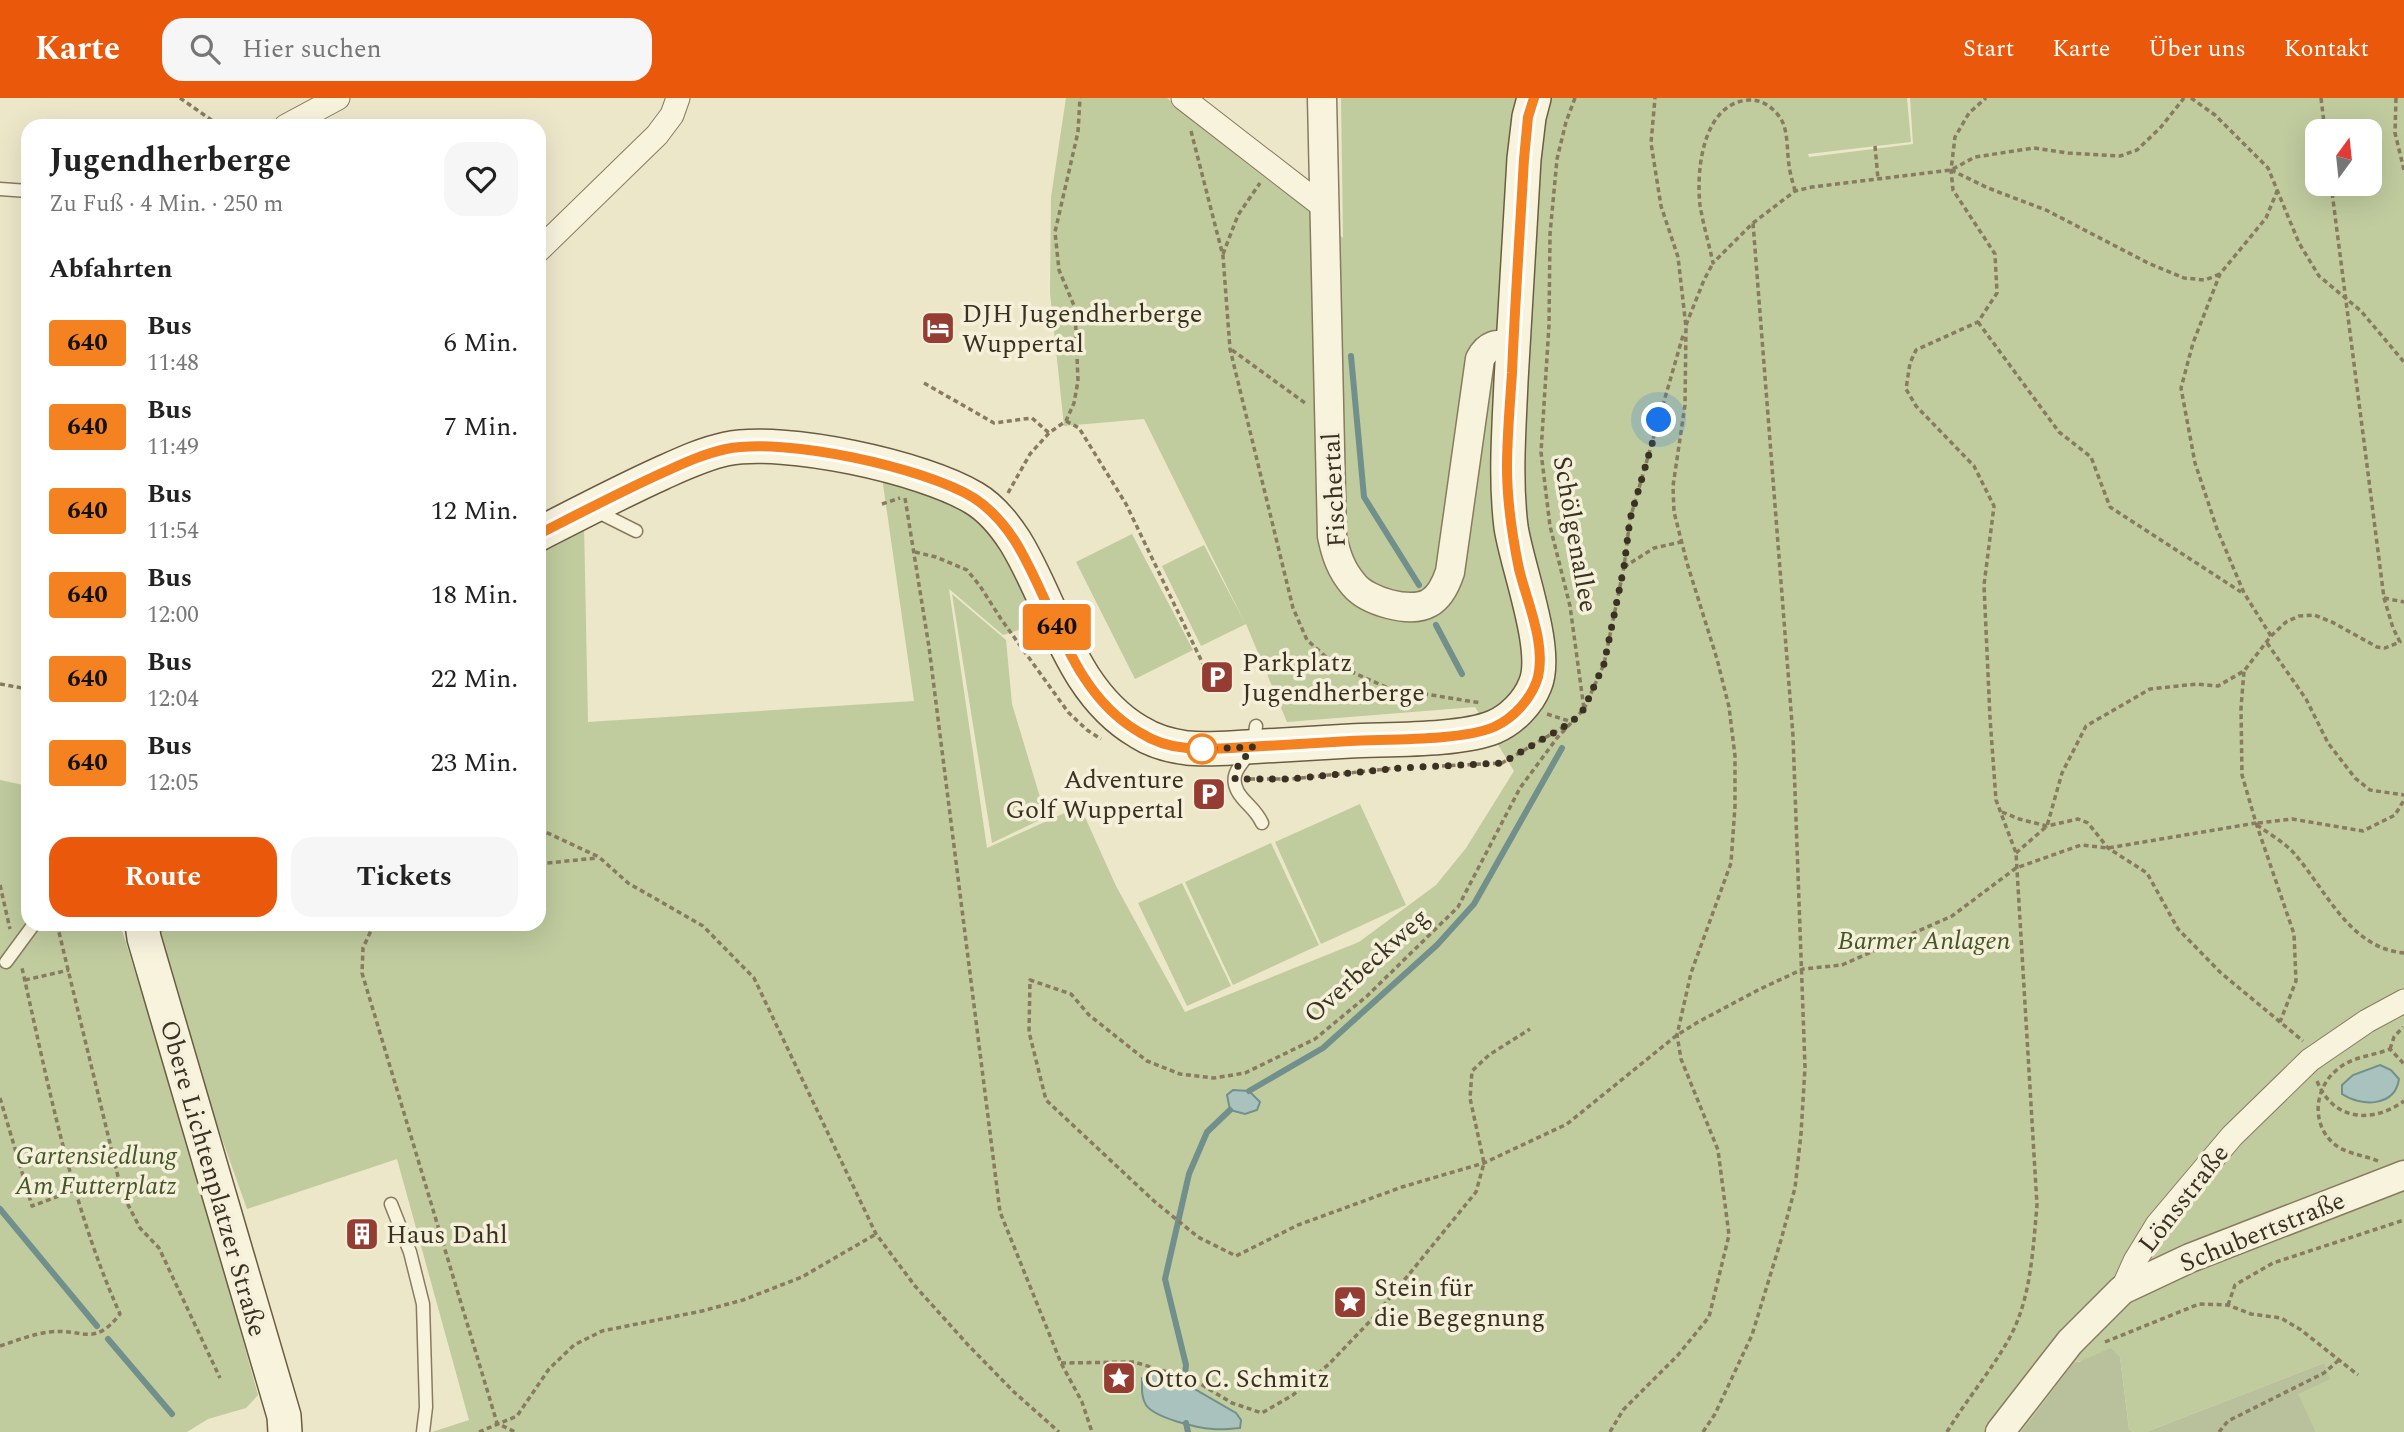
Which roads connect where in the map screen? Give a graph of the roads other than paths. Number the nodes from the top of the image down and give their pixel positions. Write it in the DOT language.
graph roads {
  1 [pos="338,98"];
  2 [pos="678,98"];
  3 [pos="1183,98"];
  4 [pos="1322,98"];
  5 [pos="1534,98"];
  6 [pos="299,119"];
  7 [pos="0,189"];
  8 [pos="21,190"];
  9 [pos="1325,208"];
  10 [pos="546,243"];
  11 [pos="1513,344"];
  12 [pos="590,508"];
  13 [pos="546,530"];
  14 [pos="636,531"];
  15 [pos="1254,736"];
  16 [pos="1262,823"];
  17 [pos="29,931"];
  18 [pos="143,931"];
  19 [pos="6,962"];
  20 [pos="2404,1001"];
  21 [pos="2398,1177"];
  22 [pos="391,1204"];
  23 [pos="2122,1290"];
  24 [pos="285,1432"];
  25 [pos="423,1432"];
  26 [pos="2000,1432"];
  1 -- 6 [label="street"];
  2 -- 10 [label="street"];
  3 -- 9 [label="street"];
  4 -- 9 [label="street, Fischertal"];
  5 -- 11 [label="main road"];
  7 -- 8 [label="lane"];
  9 -- 11 [label="street, Fischertal"];
  11 -- 15 [label="main road"];
  12 -- 13 [label="main road"];
  12 -- 14 [label="lane"];
  12 -- 15 [label="main road"];
  15 -- 16 [label="lane"];
  17 -- 19 [label="lane"];
  18 -- 24 [label="main road, Obere Lichtenplatzer Straße"];
  20 -- 23 [label="street, Lönsstraße"];
  21 -- 23 [label="street, Schubertstraße"];
  22 -- 25 [label="lane"];
  23 -- 26 [label="street, Lönsstraße"];
}
